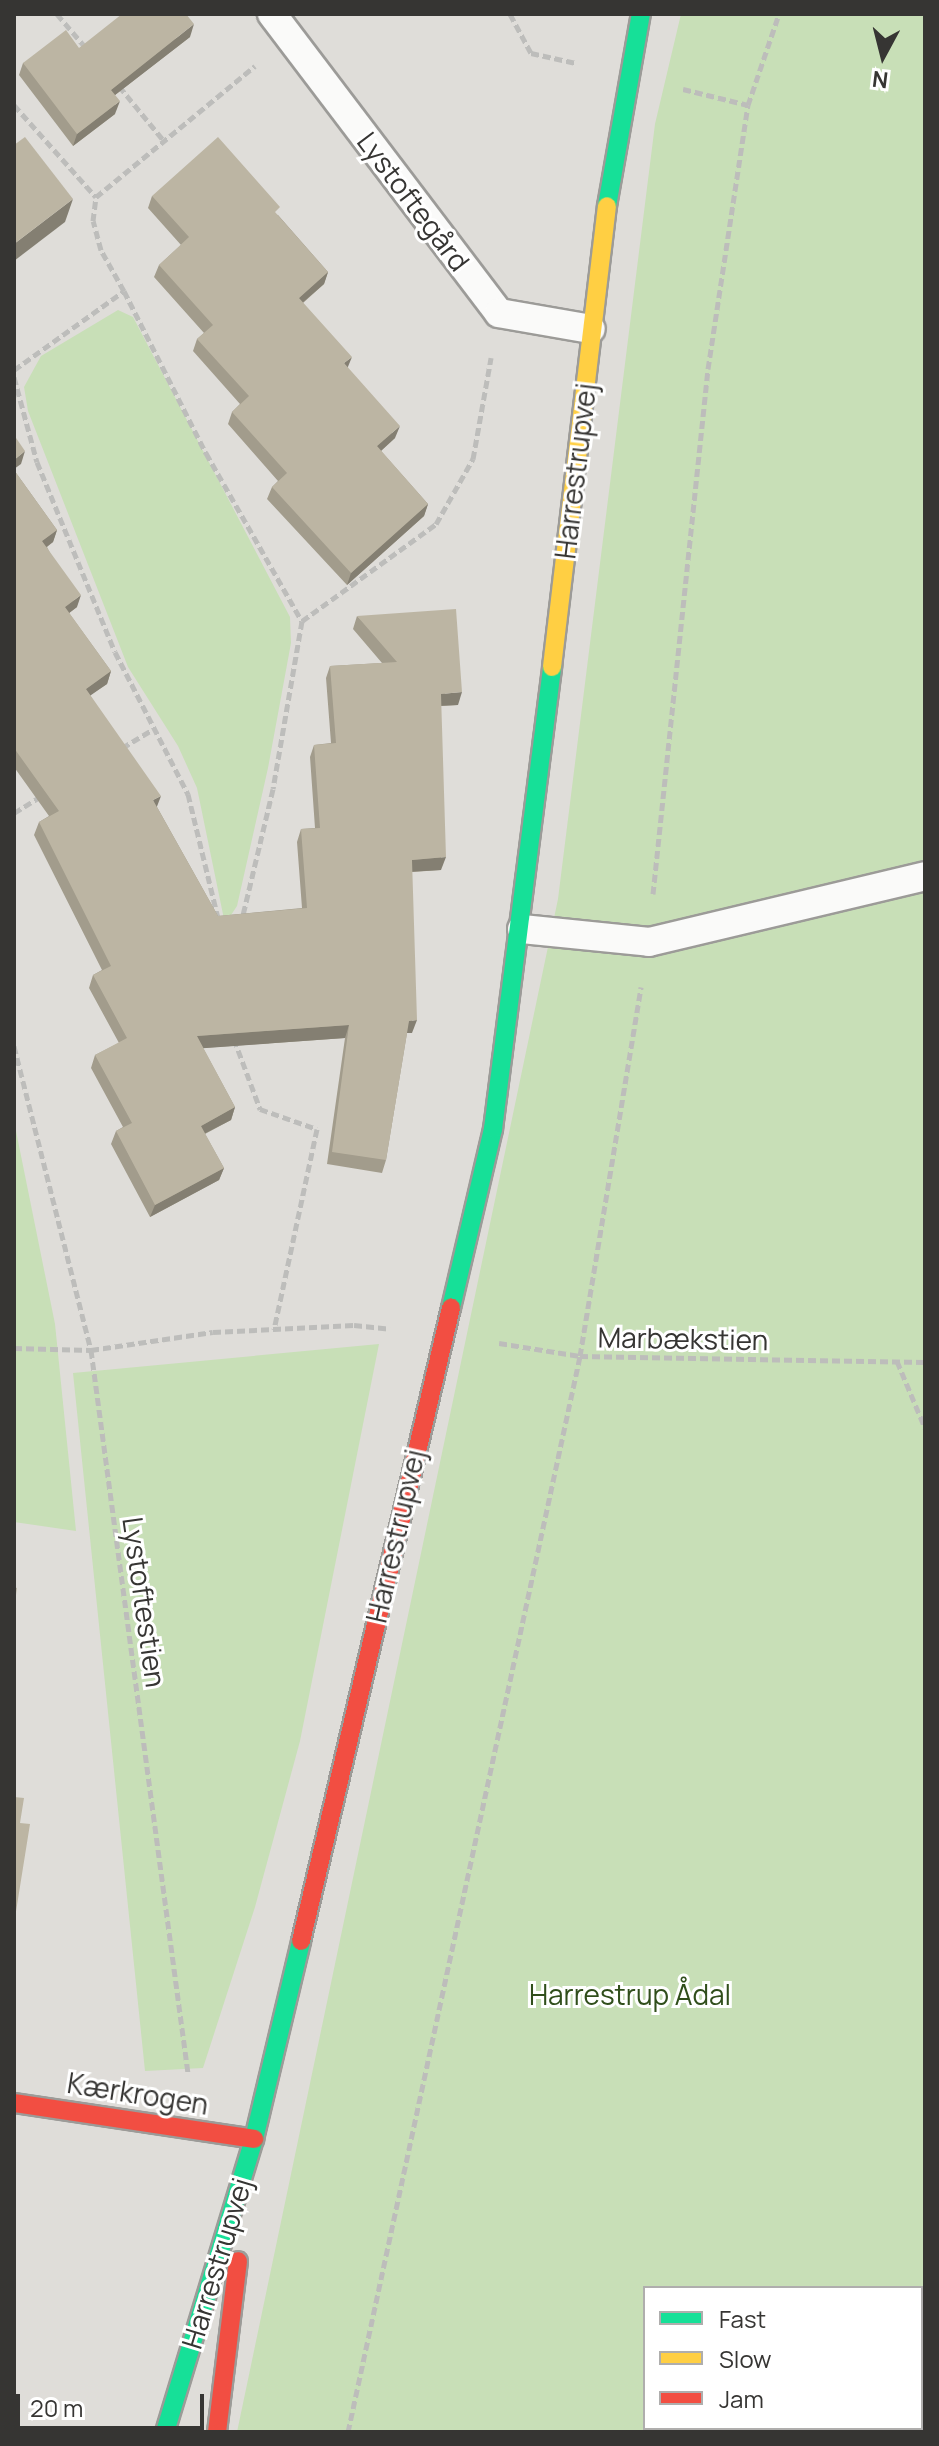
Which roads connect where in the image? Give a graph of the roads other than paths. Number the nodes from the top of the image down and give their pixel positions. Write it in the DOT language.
graph roads {
  1 [pos="272,14"];
  2 [pos="641,14"];
  3 [pos="591,329"];
  4 [pos="925,876"];
  5 [pos="522,929"];
  6 [pos="14,2103"];
  7 [pos="254,2139"];
  8 [pos="165,2432"];
  9 [pos="217,2432"];
  1 -- 3 [label="lane, Lystoftegård"];
  2 -- 3 [label="street, Harrestrupvej"];
  3 -- 5 [label="street, Harrestrupvej"];
  4 -- 5 [label="lane"];
  5 -- 7 [label="street, Harrestrupvej"];
  6 -- 7 [label="street, Kærkrogen"];
  7 -- 8 [label="street, Harrestrupvej"];
  7 -- 9 [label="street, Harrestrupvej"];
}
